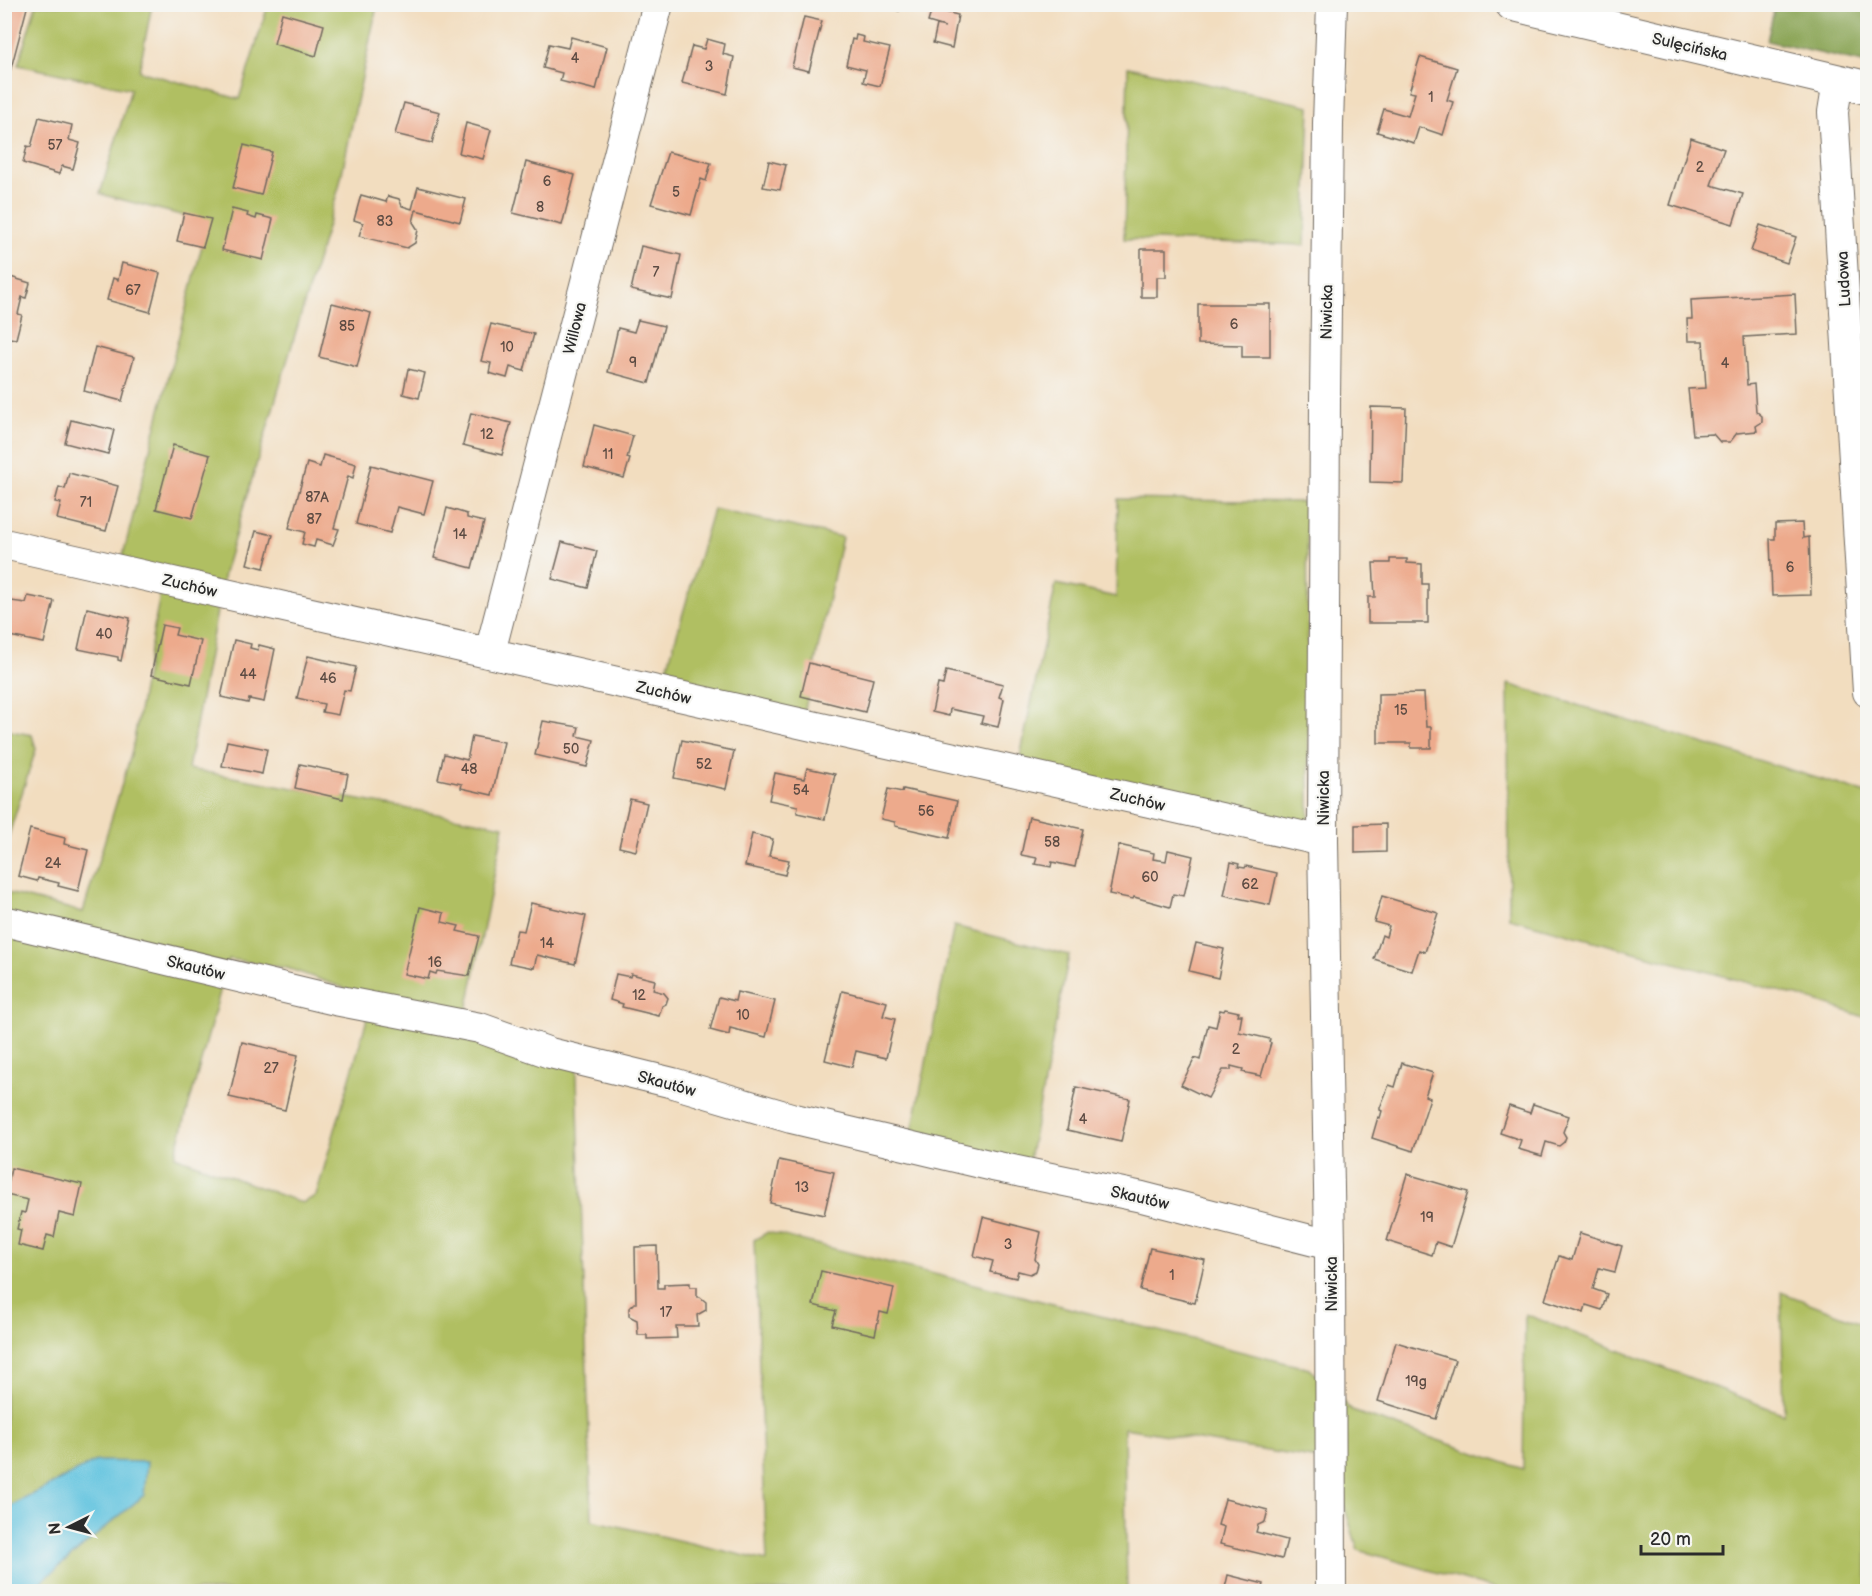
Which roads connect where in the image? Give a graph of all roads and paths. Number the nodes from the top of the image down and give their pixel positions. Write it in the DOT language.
graph roads {
  1 [pos="658,4"];
  2 [pos="1332,4"];
  3 [pos="1512,4"];
  4 [pos="1853,84"];
  5 [pos="4,544"];
  6 [pos="490,652"];
  7 [pos="1868,692"];
  8 [pos="1323,842"];
  9 [pos="4,921"];
  10 [pos="1330,1245"];
  11 [pos="1331,1592"];
  1 -- 6 [label="street, Willowa"];
  2 -- 8 [label="street, Niwicka"];
  3 -- 4 [label="street, Sulęcińska"];
  4 -- 7 [label="street, Ludowa"];
  5 -- 6 [label="street, Zuchów"];
  6 -- 8 [label="street, Zuchów"];
  8 -- 10 [label="street, Niwicka"];
  9 -- 10 [label="street, Skautów"];
  10 -- 11 [label="street, Niwicka"];
}
